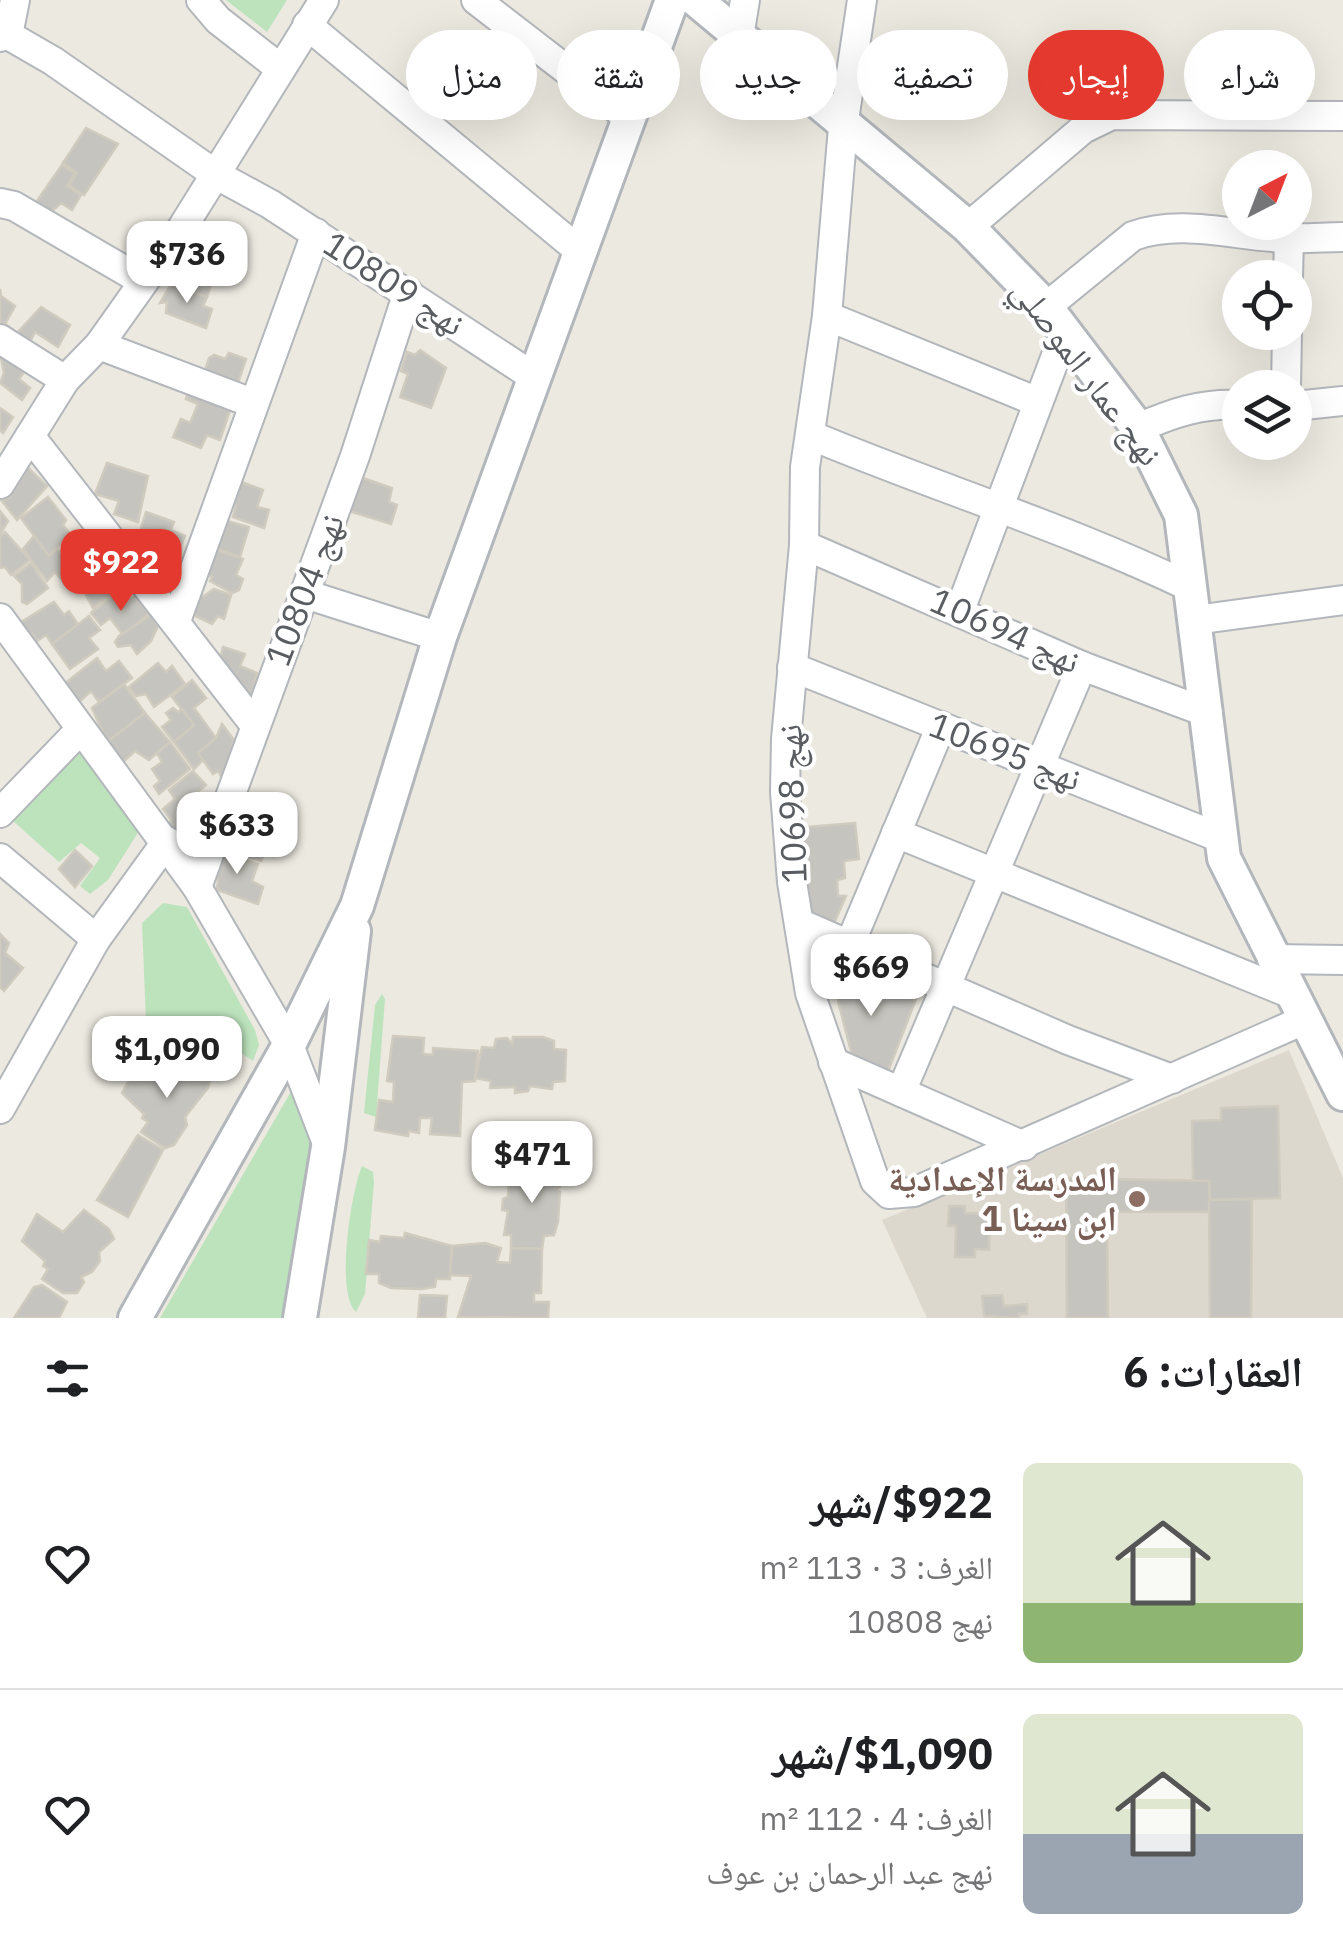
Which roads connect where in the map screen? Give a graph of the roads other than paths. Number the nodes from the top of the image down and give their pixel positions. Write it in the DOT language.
graph roads {
  1 [pos="15,0"];
  2 [pos="201,0"];
  3 [pos="324,0"];
  4 [pos="476,0"];
  5 [pos="672,0"];
  6 [pos="696,0"];
  7 [pos="745,0"];
  8 [pos="862,0"];
  9 [pos="307,25"];
  10 [pos="661,30"];
  11 [pos="732,30"];
  12 [pos="740,30"];
  13 [pos="4,36"];
  14 [pos="557,62"];
  15 [pos="281,69"];
  16 [pos="1343,116"];
  17 [pos="629,120"];
  18 [pos="835,120"];
  19 [pos="843,127"];
  20 [pos="215,174"];
  21 [pos="0,203"];
  22 [pos="968,228"];
  23 [pos="1222,232"];
  24 [pos="316,234"];
  25 [pos="1343,236"];
  26 [pos="1312,237"];
  27 [pos="581,252"];
  28 [pos="141,280"];
  29 [pos="408,292"];
  30 [pos="827,316"];
  31 [pos="1056,320"];
  32 [pos="0,339"];
  33 [pos="99,345"];
  34 [pos="534,377"];
  35 [pos="64,380"];
  36 [pos="1343,401"];
  37 [pos="1038,402"];
  38 [pos="252,403"];
  39 [pos="1222,404"];
  40 [pos="1312,404"];
  41 [pos="1138,428"];
  42 [pos="810,435"];
  43 [pos="30,436"];
  44 [pos="0,484"];
  45 [pos="1002,507"];
  46 [pos="804,545"];
  47 [pos="305,594"];
  48 [pos="1343,600"];
  49 [pos="1194,604"];
  50 [pos="960,610"];
  51 [pos="0,618"];
  52 [pos="176,620"];
  53 [pos="440,638"];
  54 [pos="1082,666"];
  55 [pos="792,667"];
  56 [pos="1208,713"];
  57 [pos="254,724"];
  58 [pos="940,726"];
  59 [pos="79,731"];
  60 [pos="1041,766"];
  61 [pos="0,813"];
  62 [pos="896,833"];
  63 [pos="1218,837"];
  64 [pos="167,841"];
  65 [pos="0,858"];
  66 [pos="997,874"];
  67 [pos="197,886"];
  68 [pos="357,906"];
  69 [pos="799,922"];
  70 [pos="96,939"];
  71 [pos="850,944"];
  72 [pos="1272,959"];
  73 [pos="1343,960"];
  74 [pos="945,986"];
  75 [pos="1297,1007"];
  76 [pos="289,1045"];
  77 [pos="833,1062"];
  78 [pos="1172,1079"];
  79 [pos="901,1092"];
  80 [pos="1343,1094"];
  81 [pos="0,1108"];
  82 [pos="1024,1146"];
  83 [pos="328,1147"];
  84 [pos="135,1318"];
  85 [pos="300,1318"];
  1 -- 13 [label="street"];
  2 -- 15 [label="street"];
  3 -- 9 [label="street"];
  4 -- 14 [label="street"];
  5 -- 10 [label="street"];
  6 -- 11 [label="street, نهج عمار الموصلي"];
  7 -- 12 [label="street"];
  8 -- 19 [label="street, نهج 10698"];
  9 -- 15 [label="street"];
  9 -- 27 [label="street"];
  13 -- 20 [label="street, نهج 10809"];
  15 -- 20 [label="street"];
  16 -- 22 [label="street"];
  17 -- 27 [label="street"];
  18 -- 19 [label="street, نهج عمار الموصلي"];
  19 -- 22 [label="street, نهج عمار الموصلي"];
  19 -- 30 [label="street, نهج 10698"];
  20 -- 24 [label="street, نهج 10809"];
  20 -- 28 [label="street"];
  21 -- 28 [label="street"];
  22 -- 31 [label="street, نهج عمار الموصلي"];
  23 -- 31 [label="street"];
  24 -- 29 [label="street, نهج 10809"];
  24 -- 38 [label="street"];
  25 -- 26 [label="street"];
  27 -- 34 [label="street"];
  28 -- 33 [label="street"];
  29 -- 34 [label="street, نهج 10809"];
  29 -- 47 [label="street, نهج 10804"];
  30 -- 37 [label="street"];
  30 -- 42 [label="street, نهج 10698"];
  31 -- 37 [label="street"];
  31 -- 41 [label="street, نهج عمار الموصلي"];
  32 -- 35 [label="street"];
  33 -- 35 [label="street"];
  33 -- 38 [label="street"];
  34 -- 53 [label="street"];
  35 -- 43 [label="street"];
  36 -- 40 [label="street"];
  37 -- 45 [label="street"];
  38 -- 52 [label="street"];
  39 -- 41 [label="street"];
  41 -- 49 [label="street, نهج عمار الموصلي"];
  42 -- 45 [label="street"];
  42 -- 46 [label="street, نهج 10698"];
  43 -- 44 [label="street"];
  43 -- 52 [label="street"];
  45 -- 49 [label="street"];
  45 -- 50 [label="street"];
  46 -- 50 [label="street, نهج 10694"];
  46 -- 55 [label="street, نهج 10698"];
  47 -- 53 [label="street"];
  47 -- 57 [label="street, نهج 10804"];
  48 -- 49 [label="street"];
  49 -- 56 [label="street, نهج عمار الموصلي"];
  50 -- 54 [label="street, نهج 10694"];
  51 -- 59 [label="street"];
  52 -- 57 [label="street"];
  53 -- 68 [label="street"];
  54 -- 56 [label="street, نهج 10694"];
  54 -- 60 [label="street"];
  55 -- 58 [label="street, نهج 10695"];
  55 -- 69 [label="street, نهج 10698"];
  56 -- 63 [label="street, نهج عمار الموصلي"];
  57 -- 67 [label="street, نهج 10804"];
  58 -- 60 [label="street, نهج 10695"];
  58 -- 62 [label="street"];
  59 -- 61 [label="street"];
  59 -- 64 [label="street"];
  60 -- 63 [label="street, نهج 10695"];
  60 -- 66 [label="street"];
  62 -- 66 [label="street"];
  62 -- 71 [label="street"];
  63 -- 72 [label="street, نهج عمار الموصلي"];
  64 -- 67 [label="street"];
  64 -- 70 [label="street"];
  65 -- 70 [label="street"];
  66 -- 74 [label="street"];
  66 -- 75 [label="street"];
  67 -- 76 [label="street"];
  68 -- 76 [label="street"];
  68 -- 83 [label="street"];
  69 -- 71 [label="street"];
  69 -- 77 [label="street, نهج 10698"];
  70 -- 81 [label="street"];
  71 -- 74 [label="street"];
  72 -- 73 [label="street"];
  72 -- 75 [label="street, نهج عمار الموصلي"];
  74 -- 78 [label="street"];
  74 -- 79 [label="street"];
  75 -- 78 [label="street, نهج 10698"];
  75 -- 80 [label="street, نهج عمار الموصلي"];
  76 -- 83 [label="street"];
  76 -- 84 [label="street"];
  77 -- 79 [label="street"];
  77 -- 82 [label="street, نهج 10698"];
  78 -- 82 [label="street, نهج 10698"];
  79 -- 82 [label="street"];
  83 -- 85 [label="street"];
}
